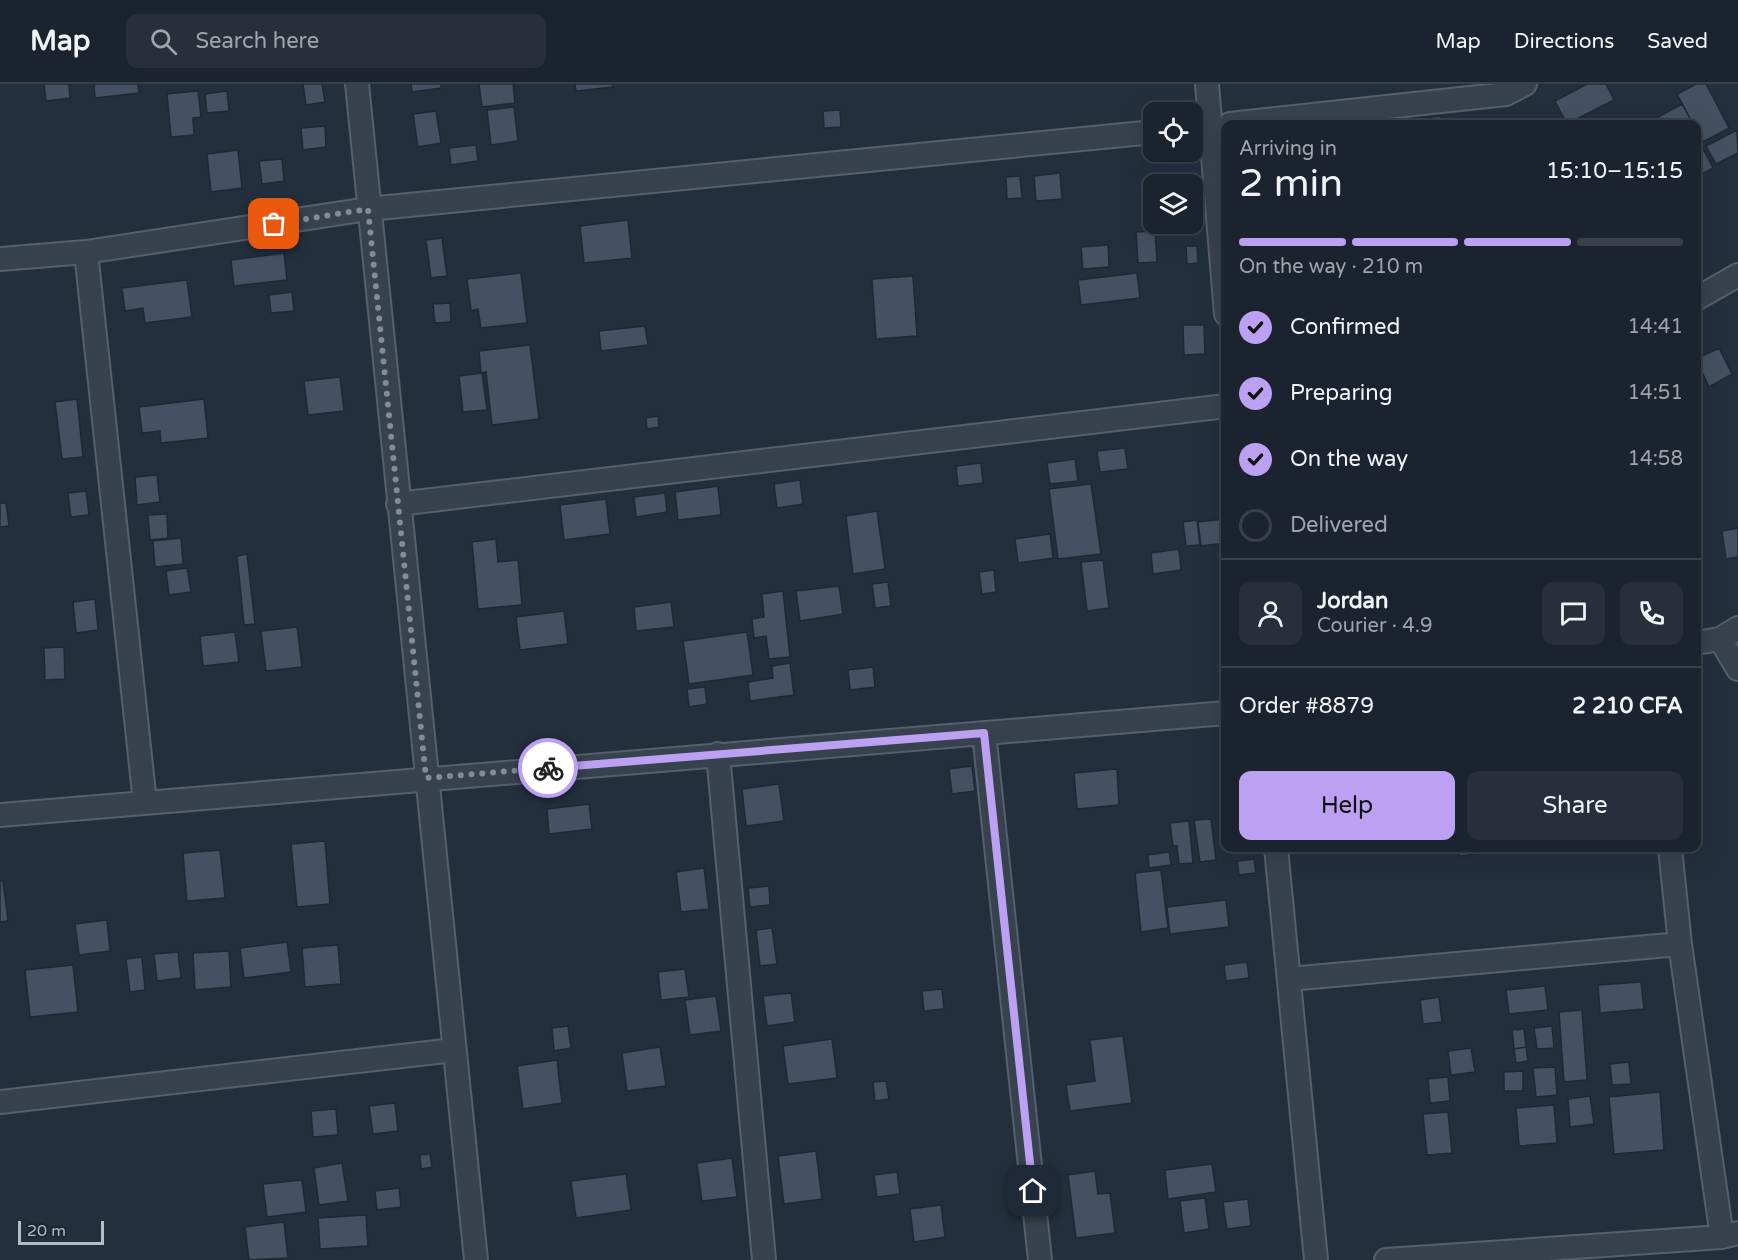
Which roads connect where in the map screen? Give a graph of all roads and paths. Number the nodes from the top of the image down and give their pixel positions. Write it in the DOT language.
graph roads {
  1 [pos="357,84"];
  2 [pos="1207,84"];
  3 [pos="1525,84"];
  4 [pos="1269,120"];
  5 [pos="1214,126"];
  6 [pos="1143,133"];
  7 [pos="368,209"];
  8 [pos="1221,236"];
  9 [pos="86,252"];
  10 [pos="0,259"];
  11 [pos="1738,275"];
  12 [pos="1701,296"];
  13 [pos="1221,407"];
  14 [pos="398,504"];
  15 [pos="1729,634"];
  16 [pos="1701,642"];
  17 [pos="1738,669"];
  18 [pos="1221,713"];
  19 [pos="984,733"];
  20 [pos="718,754"];
  21 [pos="426,778"];
  22 [pos="145,803"];
  23 [pos="0,815"];
  24 [pos="1276,852"];
  25 [pos="1670,852"];
  26 [pos="1680,944"];
  27 [pos="1289,979"];
  28 [pos="454,1050"];
  29 [pos="0,1102"];
  30 [pos="1730,1235"];
  31 [pos="476,1260"];
  32 [pos="764,1260"];
  33 [pos="1040,1260"];
  34 [pos="1316,1260"];
  35 [pos="1386,1260"];
  1 -- 7 [label="street"];
  2 -- 5 [label="street"];
  3 -- 4 [label="street"];
  5 -- 8 [label="street"];
  6 -- 7 [label="street"];
  7 -- 9 [label="street"];
  7 -- 14 [label="street"];
  9 -- 10 [label="street"];
  9 -- 22 [label="street"];
  11 -- 12 [label="street"];
  13 -- 14 [label="street"];
  14 -- 21 [label="street"];
  15 -- 16 [label="street"];
  15 -- 17 [label="street"];
  18 -- 19 [label="street"];
  19 -- 20 [label="street"];
  19 -- 33 [label="street"];
  20 -- 21 [label="street"];
  20 -- 32 [label="street"];
  21 -- 22 [label="street"];
  21 -- 28 [label="street"];
  22 -- 23 [label="street"];
  24 -- 27 [label="street"];
  25 -- 26 [label="street"];
  26 -- 27 [label="street"];
  26 -- 30 [label="street"];
  27 -- 34 [label="street"];
  28 -- 29 [label="street"];
  28 -- 31 [label="street"];
  30 -- 35 [label="street"];
}
